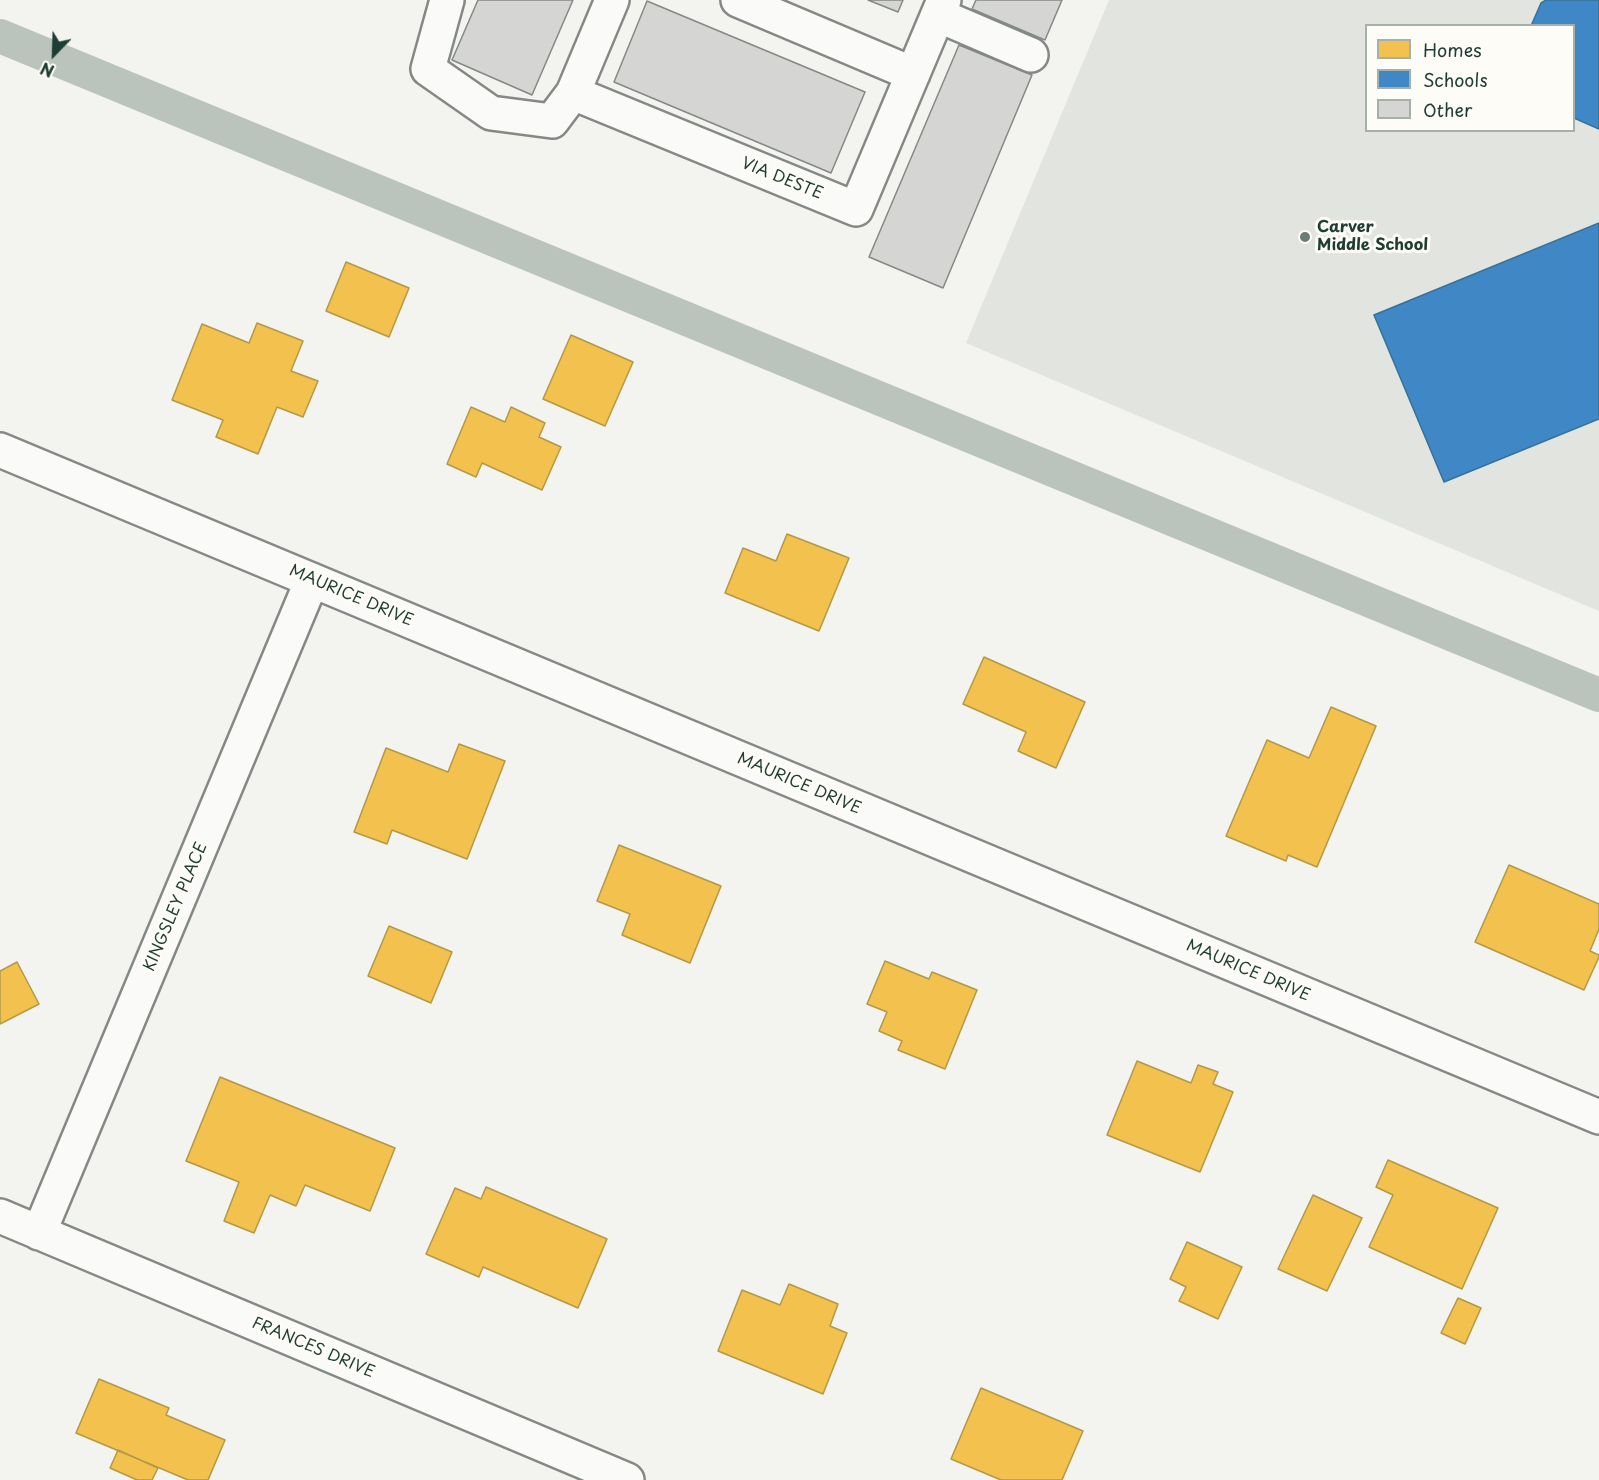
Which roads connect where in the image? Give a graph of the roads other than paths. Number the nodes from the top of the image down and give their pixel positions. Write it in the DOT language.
graph roads {
  1 [pos="447,0"];
  2 [pos="612,0"];
  3 [pos="748,2"];
  4 [pos="941,8"];
  5 [pos="1031,55"];
  6 [pos="913,74"];
  7 [pos="573,93"];
  8 [pos="0,450"];
  9 [pos="312,580"];
  10 [pos="1599,1117"];
  11 [pos="0,1216"];
  12 [pos="39,1233"];
  13 [pos="627,1480"];
  1 -- 7 [label="street"];
  2 -- 7 [label="street"];
  3 -- 6 [label="street"];
  4 -- 5 [label="street"];
  4 -- 6 [label="street, VIA DESTE"];
  6 -- 7 [label="street, VIA DESTE"];
  8 -- 9 [label="street, MAURICE DRIVE"];
  9 -- 10 [label="street, MAURICE DRIVE"];
  9 -- 12 [label="street, KINGSLEY PLACE"];
  11 -- 12 [label="street, FRANCES DRIVE"];
  12 -- 13 [label="street, FRANCES DRIVE"];
}
